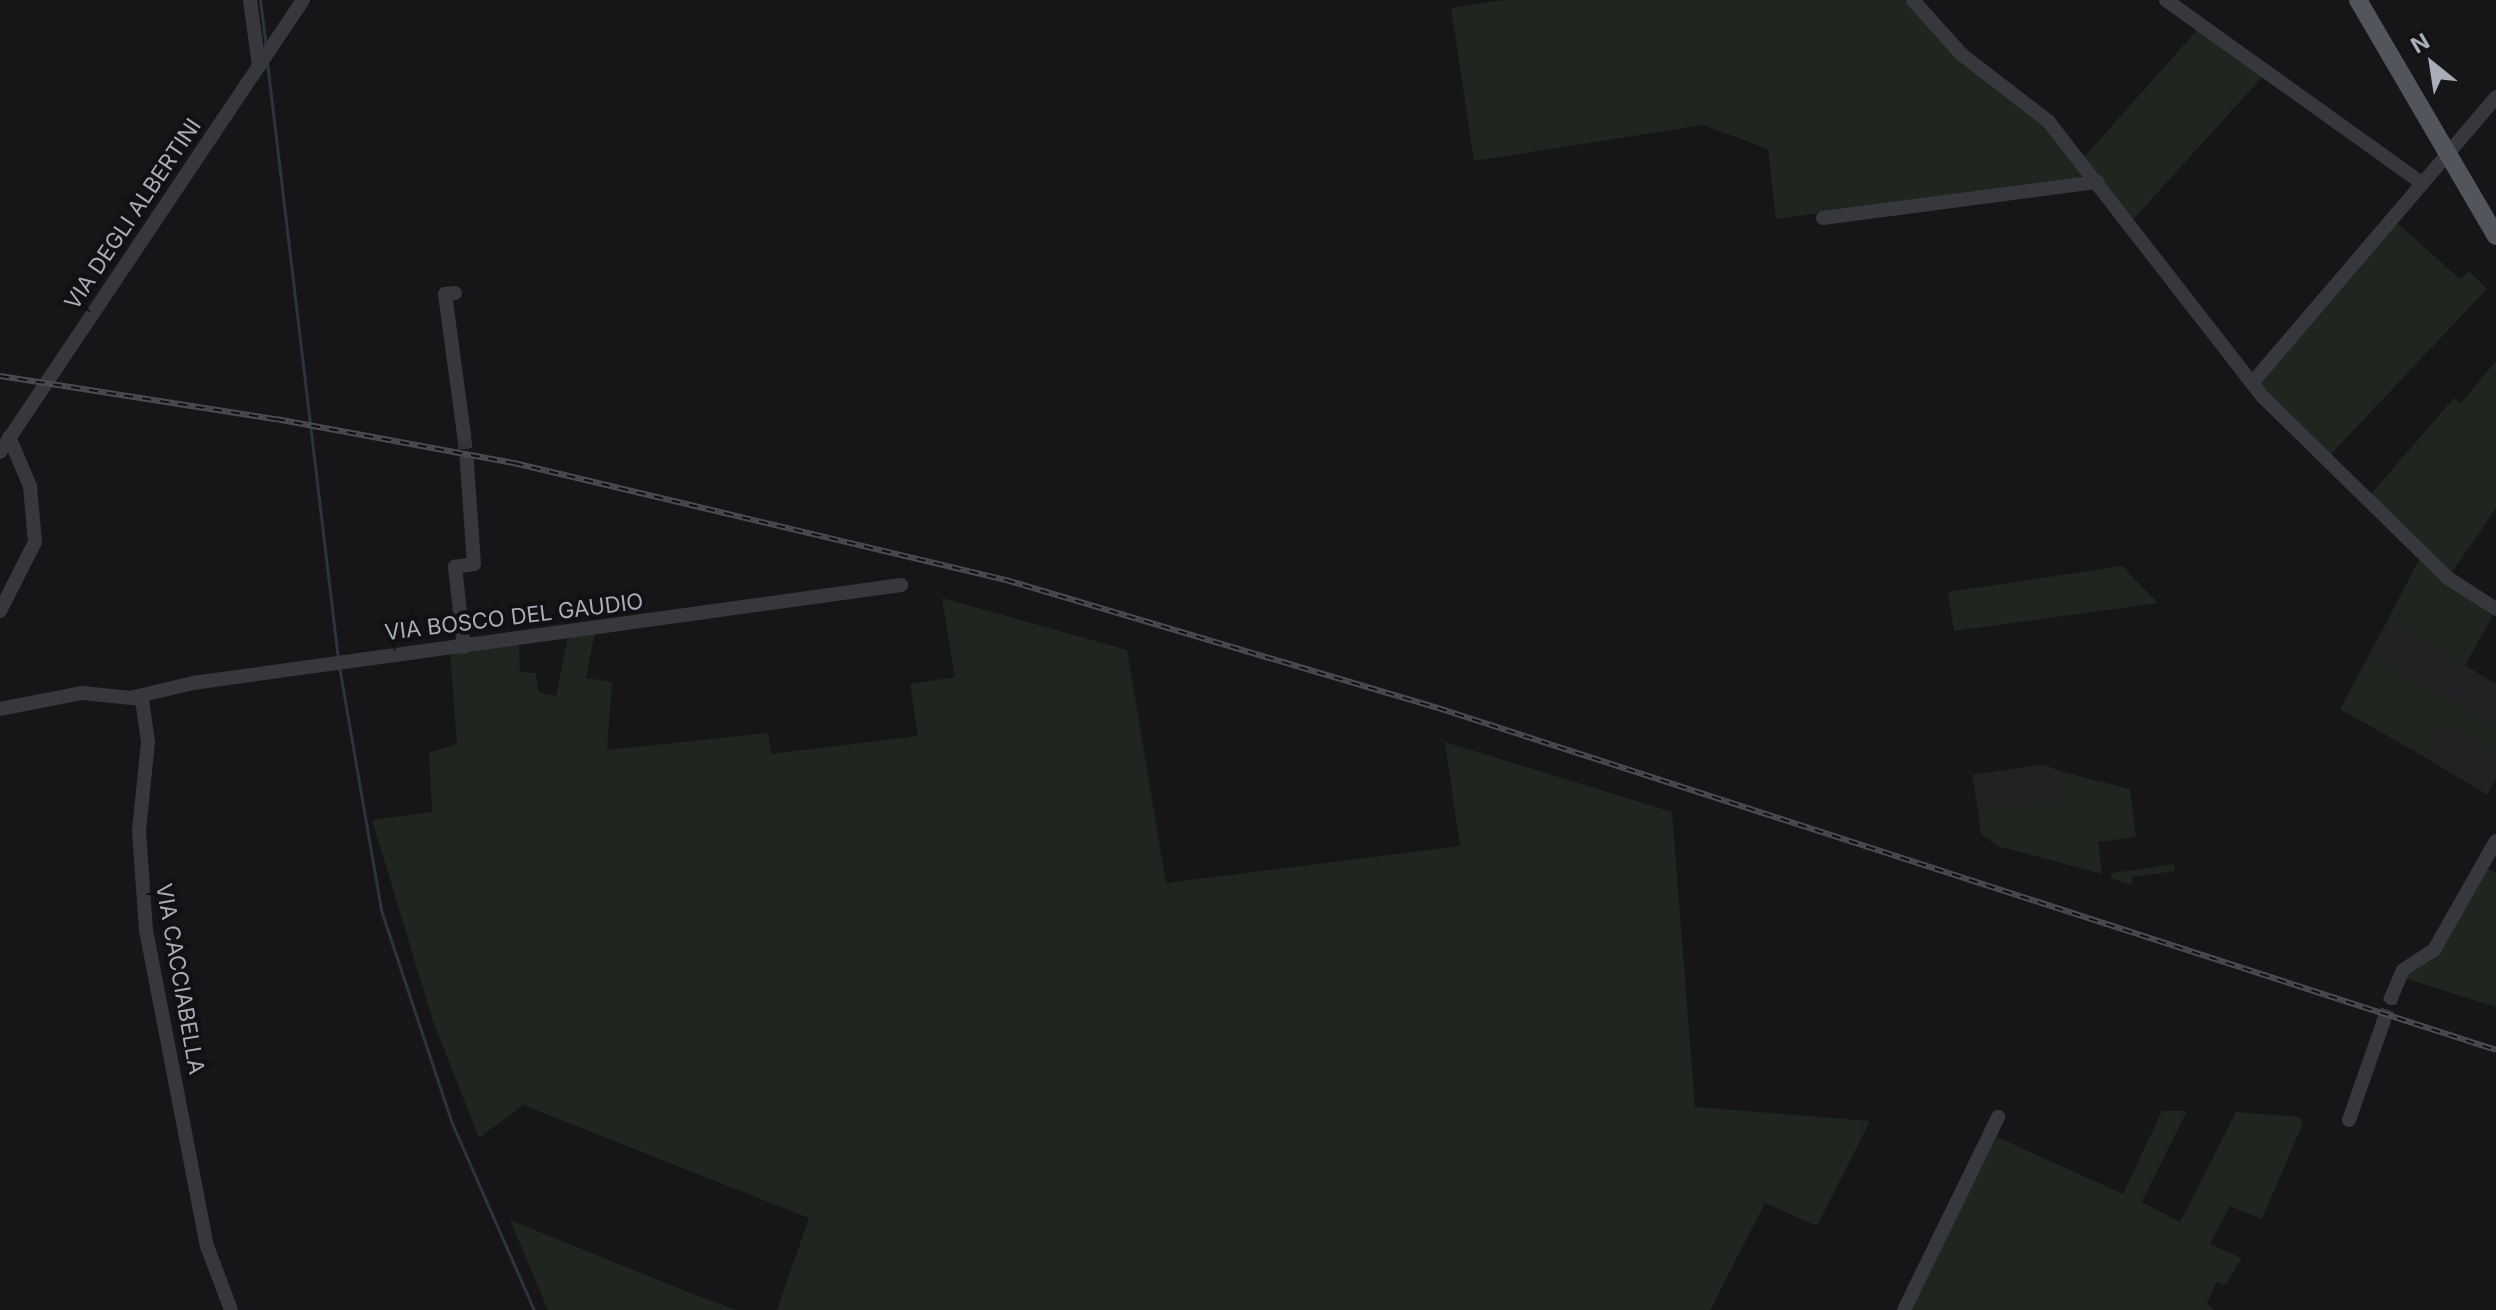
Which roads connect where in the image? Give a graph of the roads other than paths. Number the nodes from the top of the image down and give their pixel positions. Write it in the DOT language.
graph roads {
  1 [pos="250,0"];
  2 [pos="303,0"];
  3 [pos="1913,0"];
  4 [pos="2166,0"];
  5 [pos="2358,0"];
  6 [pos="264,58"];
  7 [pos="2494,104"];
  8 [pos="2449,155"];
  9 [pos="2098,182"];
  10 [pos="2422,183"];
  11 [pos="1823,218"];
  12 [pos="2496,236"];
  13 [pos="455,293"];
  14 [pos="2252,383"];
  15 [pos="464,435"];
  16 [pos="9,437"];
  17 [pos="0,452"];
  18 [pos="467,463"];
  19 [pos="901,585"];
  20 [pos="2496,609"];
  21 [pos="0,611"];
  22 [pos="464,647"];
  23 [pos="134,697"];
  24 [pos="0,709"];
  25 [pos="2496,841"];
  26 [pos="2391,998"];
  27 [pos="2383,1023"];
  28 [pos="1998,1117"];
  29 [pos="2349,1120"];
  30 [pos="231,1310"];
  31 [pos="1904,1310"];
  1 -- 6 [label="street"];
  2 -- 6 [label="street, VIA DEGLI ALBERTINI"];
  3 -- 9 [label="street"];
  4 -- 10 [label="street"];
  5 -- 8 [label="main road"];
  6 -- 16 [label="street, VIA DEGLI ALBERTINI"];
  7 -- 8 [label="street"];
  8 -- 10 [label="street"];
  8 -- 12 [label="main road"];
  9 -- 11 [label="street"];
  9 -- 14 [label="street"];
  10 -- 14 [label="street"];
  13 -- 15 [label="street"];
  14 -- 20 [label="street"];
  16 -- 17 [label="street, VIA DEGLI ALBERTINI"];
  16 -- 21 [label="street"];
  18 -- 22 [label="street"];
  19 -- 22 [label="street, VIA BOSCO DEL GAUDIO"];
  22 -- 23 [label="street, VIA BOSCO DEL GAUDIO"];
  23 -- 24 [label="street"];
  23 -- 30 [label="street, VIA CACCIABELLA"];
  25 -- 26 [label="street"];
  27 -- 29 [label="street"];
  28 -- 31 [label="street"];
}
